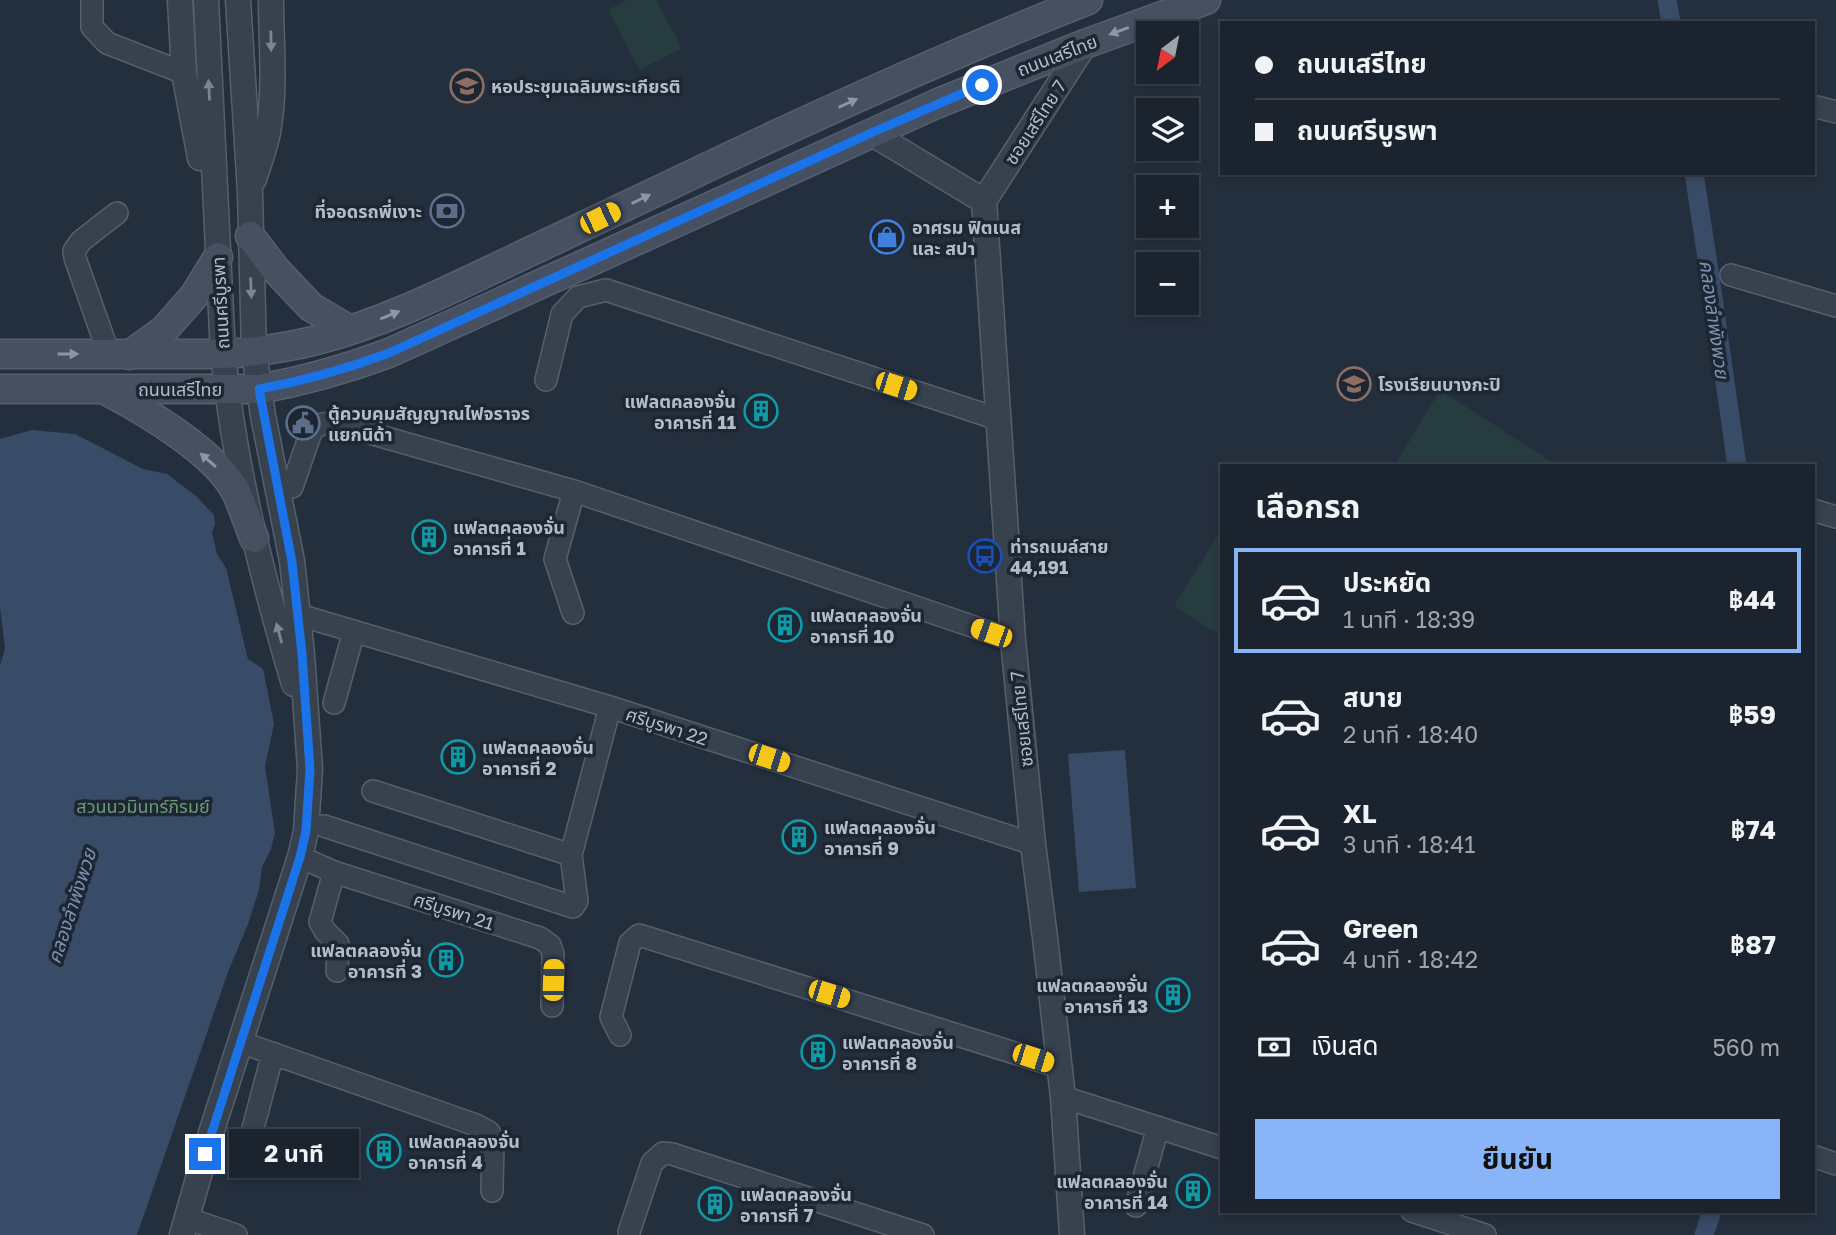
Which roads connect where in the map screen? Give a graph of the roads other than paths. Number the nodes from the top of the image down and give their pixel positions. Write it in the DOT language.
graph roads {
  1 [pos="92,0"];
  2 [pos="180,0"];
  3 [pos="206,0"];
  4 [pos="238,0"];
  5 [pos="271,0"];
  6 [pos="1088,0"];
  7 [pos="1206,0"];
  8 [pos="1085,44"];
  9 [pos="184,73"];
  10 [pos="1815,107"];
  11 [pos="1836,112"];
  12 [pos="871,133"];
  13 [pos="214,187"];
  14 [pos="250,192"];
  15 [pos="984,201"];
  16 [pos="117,213"];
  17 [pos="250,236"];
  18 [pos="218,257"];
  19 [pos="1731,275"];
  20 [pos="1836,306"];
  21 [pos="350,330"];
  22 [pos="254,352"];
  23 [pos="0,354"];
  24 [pos="119,354"];
  25 [pos="223,354"];
  26 [pos="546,380"];
  27 [pos="0,388"];
  28 [pos="103,389"];
  29 [pos="259,389"];
  30 [pos="226,390"];
  31 [pos="998,419"];
  32 [pos="292,487"];
  33 [pos="574,491"];
  34 [pos="1815,511"];
  35 [pos="1836,517"];
  36 [pos="254,538"];
  37 [pos="573,613"];
  38 [pos="299,615"];
  39 [pos="354,631"];
  40 [pos="1013,640"];
  41 [pos="334,703"];
  42 [pos="610,707"];
  43 [pos="306,722"];
  44 [pos="373,791"];
  45 [pos="324,826"];
  46 [pos="1033,844"];
  47 [pos="571,855"];
  48 [pos="300,857"];
  49 [pos="334,872"];
  50 [pos="337,971"];
  51 [pos="552,1006"];
  52 [pos="620,1035"];
  53 [pos="240,1042"];
  54 [pos="273,1053"];
  55 [pos="1059,1067"];
  56 [pos="1063,1097"];
  57 [pos="1158,1127"];
  58 [pos="248,1147"];
  59 [pos="1220,1147"];
  60 [pos="1815,1157"];
  61 [pos="1836,1164"];
  62 [pos="492,1191"];
  63 [pos="1136,1206"];
  64 [pos="1418,1213"];
  65 [pos="184,1227"];
  66 [pos="629,1232"];
  67 [pos="223,1233"];
  68 [pos="923,1235"];
  69 [pos="1072,1235"];
  70 [pos="1485,1235"];
  1 -- 9 [label="street"];
  2 -- 9 [label="street"];
  13 -- 3 [label="street, ถนนศรีบูรพา, one-way"];
  4 -- 14 [label="street, ถนนศรีบูรพา"];
  5 -- 14 [label="street, one-way"];
  21 -- 6 [label="main road, ถนนเสรีไทย, one-way"];
  7 -- 8 [label="main road, ถนนเสรีไทย, one-way"];
  8 -- 12 [label="main road, ถนนเสรีไทย"];
  8 -- 15 [label="street, ซอยเสรีไทย 7"];
  9 -- 13 [label="street"];
  10 -- 11 [label="street"];
  12 -- 15 [label="street"];
  12 -- 29 [label="main road, ถนนเสรีไทย"];
  13 -- 18 [label="street, ถนนศรีบูรพา"];
  14 -- 17 [label="street, ถนนศรีบูรพา"];
  15 -- 31 [label="street, ซอยเสรีไทย 7"];
  16 -- 24 [label="street"];
  17 -- 21 [label="main road"];
  17 -- 22 [label="street, ถนนศรีบูรพา, one-way"];
  18 -- 24 [label="main road"];
  18 -- 25 [label="street, ถนนศรีบูรพา"];
  19 -- 20 [label="street"];
  21 -- 22 [label="main road, ถนนเสรีไทย"];
  22 -- 25 [label="main road, ถนนเสรีไทย"];
  22 -- 29 [label="street, ถนนศรีบูรพา"];
  23 -- 24 [label="main road, ถนนเสรีไทย, one-way"];
  24 -- 25 [label="main road, ถนนเสรีไทย"];
  25 -- 30 [label="street, ถนนศรีบูรพา"];
  26 -- 31 [label="street"];
  27 -- 28 [label="main road, ถนนเสรีไทย"];
  28 -- 30 [label="main road, ถนนเสรีไทย"];
  36 -- 28 [label="main road, one-way"];
  29 -- 30 [label="main road, ถนนเสรีไทย"];
  29 -- 38 [label="street, ถนนศรีบูรพา"];
  30 -- 36 [label="street, ถนนศรีบูรพา"];
  31 -- 40 [label="street, ซอยเสรีไทย 7"];
  32 -- 33 [label="street"];
  33 -- 37 [label="street"];
  33 -- 40 [label="street"];
  34 -- 35 [label="street"];
  43 -- 36 [label="street, ถนนศรีบูรพา, one-way"];
  38 -- 39 [label="street, ศรีบูรพา 22"];
  38 -- 43 [label="street, ถนนศรีบูรพา"];
  39 -- 41 [label="street"];
  39 -- 42 [label="street, ศรีบูรพา 22"];
  40 -- 46 [label="street, ซอยเสรีไทย 7"];
  42 -- 46 [label="street, ศรีบูรพา 22"];
  42 -- 47 [label="street"];
  43 -- 48 [label="street, ถนนศรีบูรพา"];
  44 -- 47 [label="street"];
  45 -- 47 [label="street"];
  46 -- 55 [label="street, ซอยเสรีไทย 7"];
  48 -- 49 [label="street, ศรีบูรพา 21"];
  48 -- 53 [label="street, ถนนศรีบูรพา"];
  49 -- 50 [label="street"];
  49 -- 51 [label="street, ศรีบูรพา 21"];
  52 -- 55 [label="street"];
  53 -- 54 [label="street"];
  53 -- 65 [label="street, ถนนศรีบูรพา"];
  54 -- 58 [label="street"];
  54 -- 62 [label="street"];
  55 -- 56 [label="street, ซอยเสรีไทย 7"];
  56 -- 57 [label="street"];
  56 -- 69 [label="street, ซอยเสรีไทย 7"];
  57 -- 59 [label="street"];
  57 -- 63 [label="street"];
  60 -- 61 [label="street"];
  64 -- 70 [label="street"];
  65 -- 67 [label="street"];
  66 -- 68 [label="street"];
}
